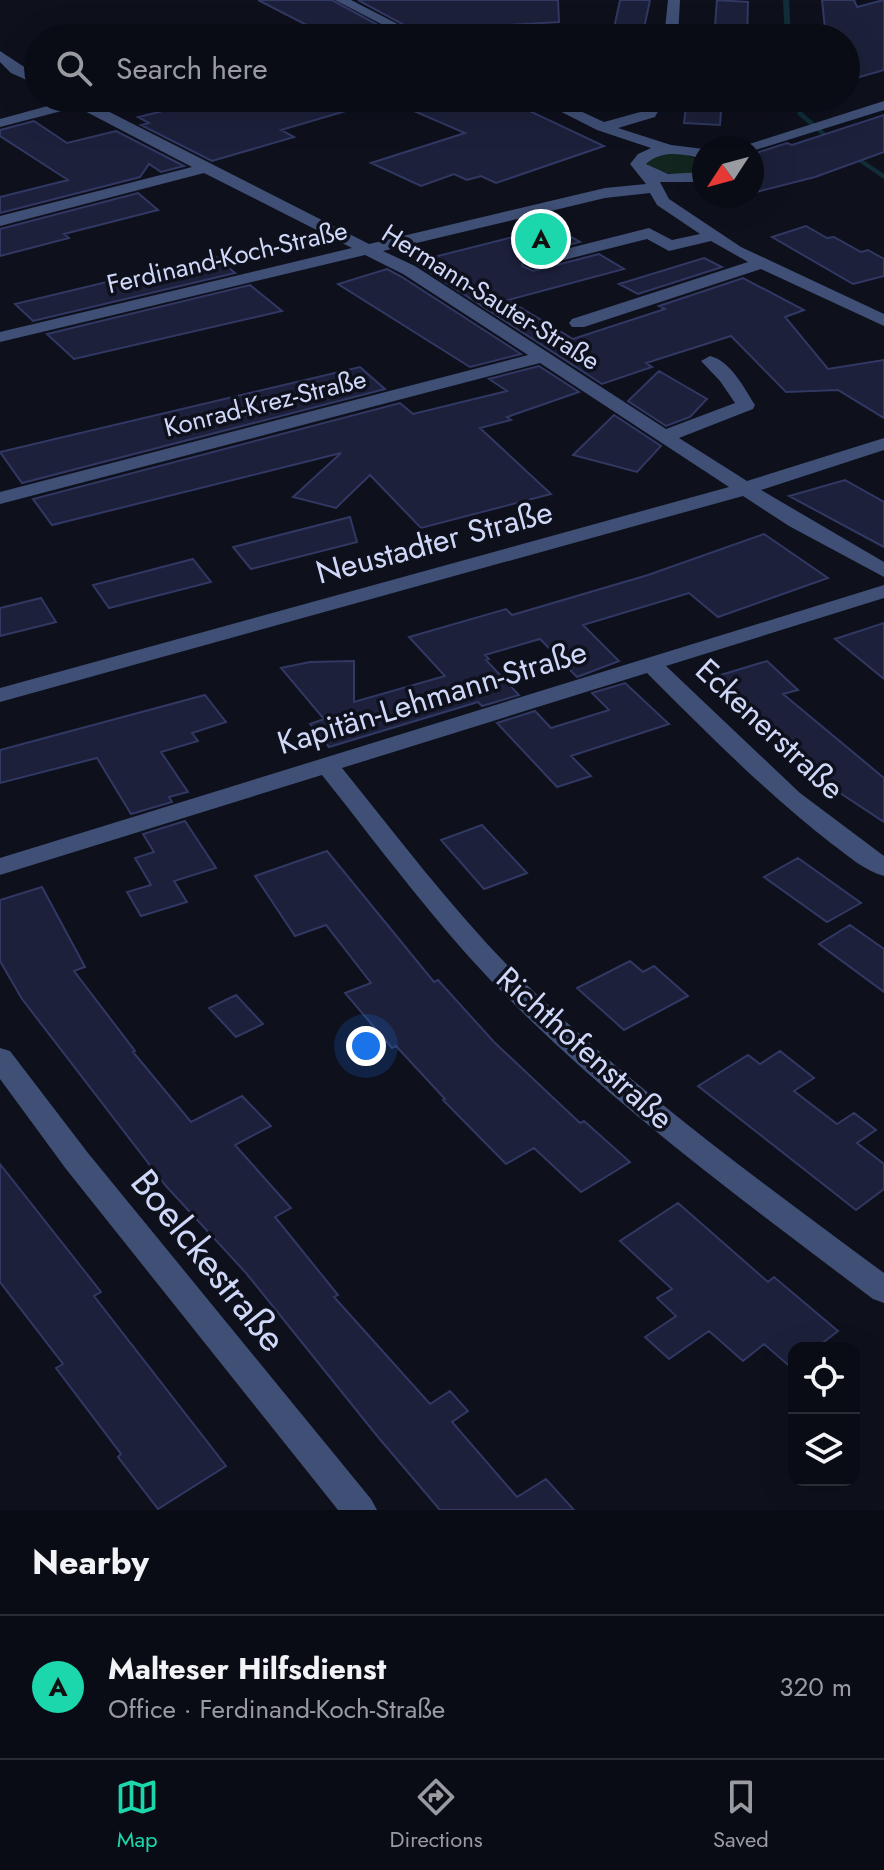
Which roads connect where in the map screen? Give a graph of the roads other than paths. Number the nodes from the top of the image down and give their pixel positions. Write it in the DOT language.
graph roads {
  1 [pos="341,0"];
  2 [pos="674,0"];
  3 [pos="390,24"];
  4 [pos="672,24"];
  5 [pos="0,55"];
  6 [pos="24,74"];
  7 [pos="884,105"];
  8 [pos="36,112"];
  9 [pos="98,112"];
  10 [pos="570,112"];
  11 [pos="651,112"];
  12 [pos="0,123"];
  13 [pos="602,127"];
  14 [pos="770,143"];
  15 [pos="764,144"];
  16 [pos="764,147"];
  17 [pos="673,149"];
  18 [pos="692,152"];
  19 [pos="205,168"];
  20 [pos="647,173"];
  21 [pos="692,178"];
  22 [pos="692,183"];
  23 [pos="685,216"];
  24 [pos="0,221"];
  25 [pos="714,236"];
  26 [pos="369,251"];
  27 [pos="532,263"];
  28 [pos="760,264"];
  29 [pos="884,321"];
  30 [pos="578,323"];
  31 [pos="0,337"];
  32 [pos="543,357"];
  33 [pos="710,361"];
  34 [pos="666,436"];
  35 [pos="884,444"];
  36 [pos="748,489"];
  37 [pos="0,498"];
  38 [pos="884,571"];
  39 [pos="884,591"];
  40 [pos="652,665"];
  41 [pos="0,695"];
  42 [pos="327,765"];
  43 [pos="0,867"];
  44 [pos="884,868"];
  45 [pos="0,1058"];
  46 [pos="884,1290"];
  47 [pos="359,1510"];
  1 -- 3 [label="street"];
  2 -- 4 [label="street"];
  5 -- 6 [label="street"];
  7 -- 14 [label="street"];
  8 -- 12 [label="street"];
  9 -- 19 [label="street, Hermann-Sauter-Straße"];
  10 -- 13 [label="street"];
  11 -- 13 [label="street"];
  13 -- 17 [label="street"];
  13 -- 20 [label="street"];
  14 -- 15 [label="street"];
  14 -- 16 [label="street"];
  17 -- 18 [label="street"];
  17 -- 20 [label="street"];
  19 -- 24 [label="street"];
  19 -- 26 [label="street, Hermann-Sauter-Straße"];
  20 -- 21 [label="street"];
  20 -- 23 [label="street"];
  20 -- 26 [label="street, Ferdinand-Koch-Straße"];
  22 -- 23 [label="street"];
  23 -- 25 [label="street"];
  25 -- 27 [label="street"];
  25 -- 28 [label="street"];
  26 -- 31 [label="street, Ferdinand-Koch-Straße"];
  26 -- 32 [label="street, Hermann-Sauter-Straße"];
  28 -- 29 [label="street"];
  28 -- 30 [label="street"];
  32 -- 34 [label="street, Hermann-Sauter-Straße"];
  32 -- 37 [label="street, Konrad-Krez-Straße"];
  33 -- 34 [label="street"];
  34 -- 36 [label="street, Hermann-Sauter-Straße"];
  35 -- 36 [label="street, Neustadter Straße"];
  36 -- 38 [label="street, Hermann-Sauter-Straße"];
  36 -- 41 [label="street, Neustadter Straße"];
  39 -- 40 [label="street, Kapitän-Lehmann-Straße"];
  40 -- 42 [label="street, Kapitän-Lehmann-Straße"];
  40 -- 44 [label="street, Eckenerstraße"];
  42 -- 43 [label="street, Kapitän-Lehmann-Straße"];
  42 -- 46 [label="street, Richthofenstraße"];
  45 -- 47 [label="street, Boelckestraße"];
}
